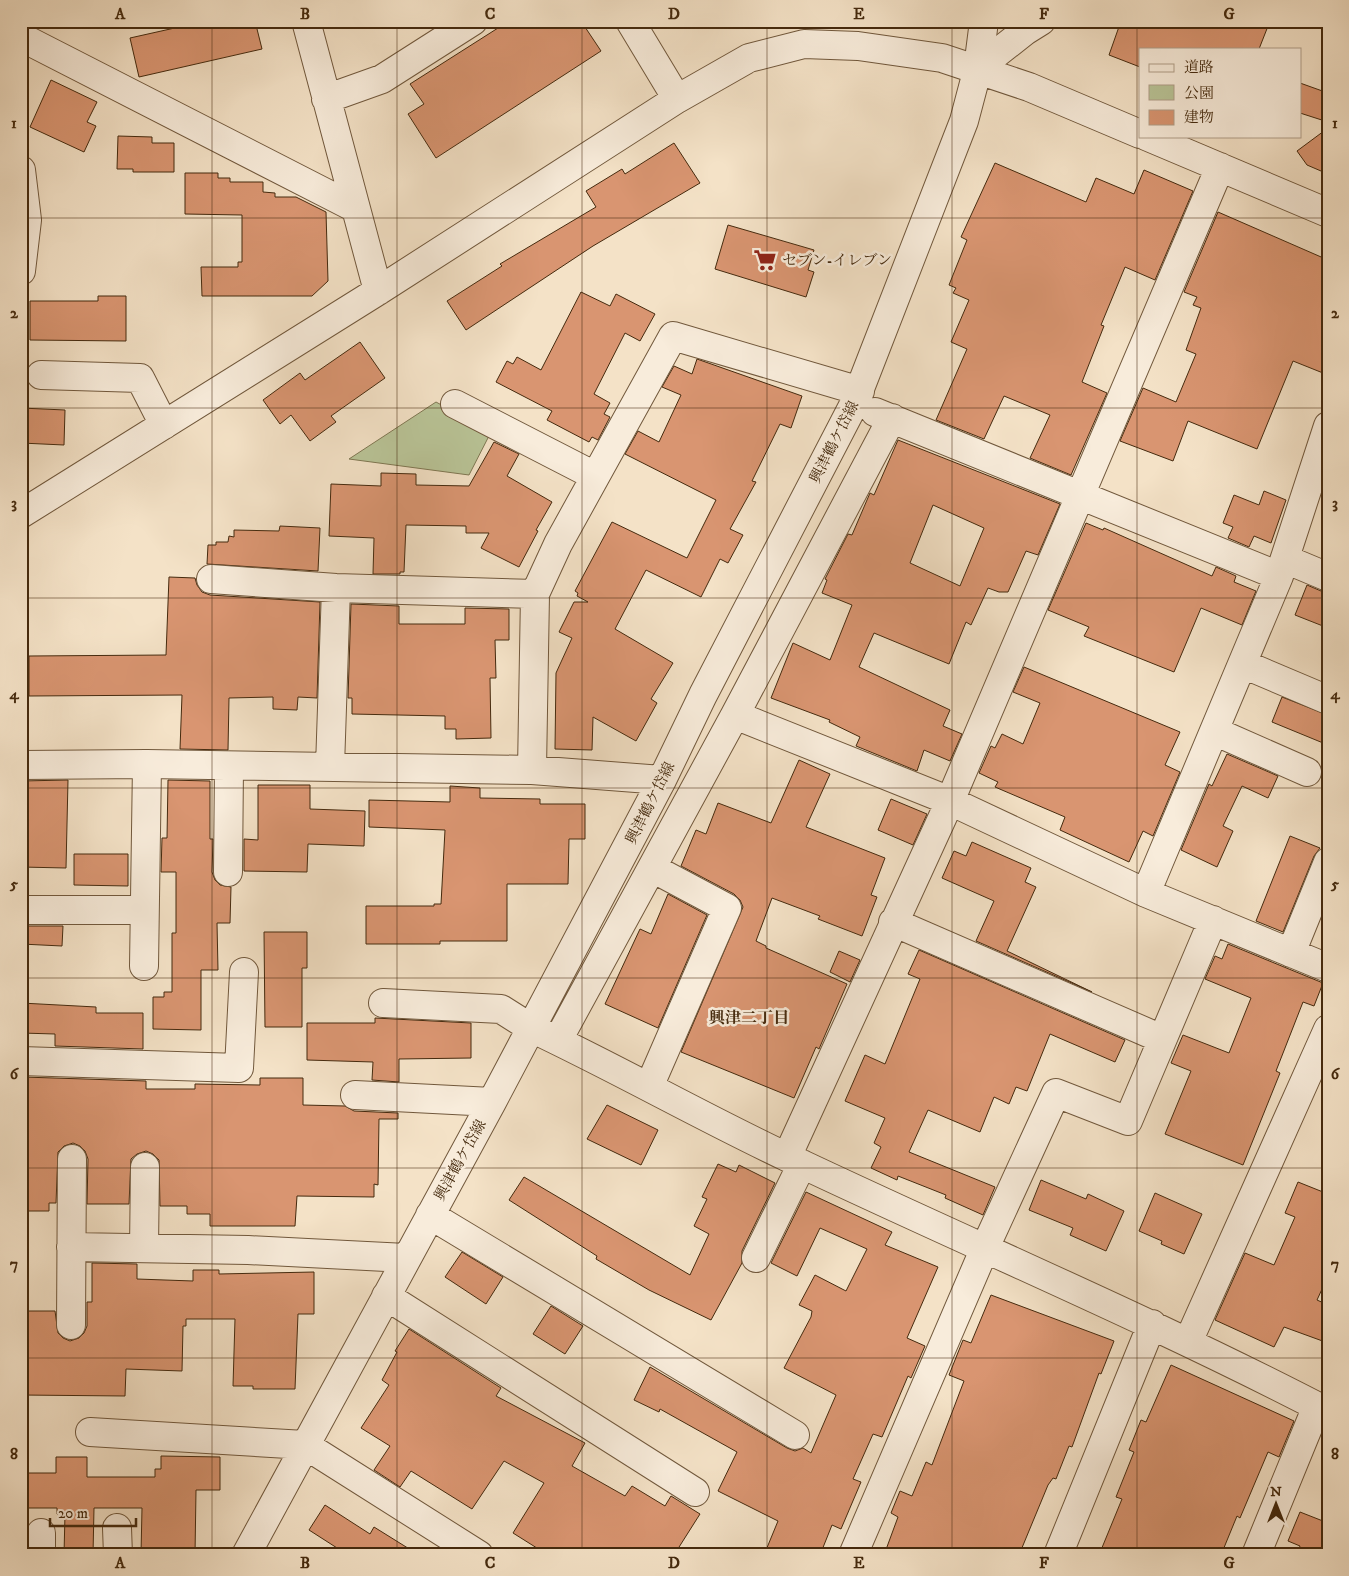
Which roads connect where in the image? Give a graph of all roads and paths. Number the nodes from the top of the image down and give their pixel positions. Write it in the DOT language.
graph roads {
  1 [pos="306,21"];
  2 [pos="473,21"];
  3 [pos="630,21"];
  4 [pos="984,21"];
  5 [pos="1041,21"];
  6 [pos="21,37"];
  7 [pos="978,68"];
  8 [pos="326,99"];
  9 [pos="678,100"];
  10 [pos="1139,134"];
  11 [pos="1151,138"];
  12 [pos="1220,167"];
  13 [pos="21,170"];
  14 [pos="355,208"];
  15 [pos="1328,213"];
  16 [pos="21,271"];
  17 [pos="378,291"];
  18 [pos="41,375"];
  19 [pos="857,397"];
  20 [pos="455,404"];
  21 [pos="892,418"];
  22 [pos="164,425"];
  23 [pos="1328,426"];
  24 [pos="595,476"];
  25 [pos="1081,497"];
  26 [pos="21,514"];
  27 [pos="1282,568"];
  28 [pos="1328,578"];
  29 [pos="210,579"];
  30 [pos="336,588"];
  31 [pos="535,594"];
  32 [pos="1242,664"];
  33 [pos="1328,700"];
  34 [pos="735,715"];
  35 [pos="1214,731"];
  36 [pos="147,764"];
  37 [pos="21,765"];
  38 [pos="230,766"];
  39 [pos="330,767"];
  40 [pos="532,770"];
  41 [pos="1307,772"];
  42 [pos="662,780"];
  43 [pos="950,801"];
  44 [pos="1328,862"];
  45 [pos="652,868"];
  46 [pos="228,872"];
  47 [pos="1146,893"];
  48 [pos="21,910"];
  49 [pos="144,910"];
  50 [pos="1213,920"];
  51 [pos="893,922"];
  52 [pos="1291,953"];
  53 [pos="144,966"];
  54 [pos="1328,968"];
  55 [pos="244,972"];
  56 [pos="383,1002"];
  57 [pos="531,1028"];
  58 [pos="1328,1029"];
  59 [pos="1162,1039"];
  60 [pos="558,1040"];
  61 [pos="21,1061"];
  62 [pos="649,1086"];
  63 [pos="355,1095"];
  64 [pos="492,1102"];
  65 [pos="72,1159"];
  66 [pos="795,1161"];
  67 [pos="145,1167"];
  68 [pos="430,1215"];
  69 [pos="71,1247"];
  70 [pos="144,1248"];
  71 [pos="984,1250"];
  72 [pos="406,1258"];
  73 [pos="756,1258"];
  74 [pos="386,1296"];
  75 [pos="1152,1324"];
  76 [pos="71,1325"];
  77 [pos="1188,1342"];
  78 [pos="1322,1409"];
  79 [pos="90,1432"];
  80 [pos="795,1434"];
  81 [pos="305,1446"];
  82 [pos="695,1492"];
  83 [pos="117,1528"];
  84 [pos="250,1553"];
  85 [pos="118,1555"];
  86 [pos="479,1555"];
  87 [pos="853,1555"];
  88 [pos="1058,1555"];
  89 [pos="1256,1555"];
  1 -- 8 [label="street"];
  2 -- 8 [label="street"];
  3 -- 9 [label="street"];
  4 -- 7 [label="street, 興津鶴ケ岱線"];
  5 -- 7 [label="street"];
  6 -- 14 [label="street"];
  7 -- 9 [label="street"];
  7 -- 10 [label="street"];
  7 -- 19 [label="street, 興津鶴ケ岱線"];
  8 -- 14 [label="street"];
  9 -- 17 [label="street"];
  11 -- 12 [label="street"];
  12 -- 15 [label="street"];
  12 -- 25 [label="street"];
  13 -- 16 [label="street"];
  14 -- 17 [label="street"];
  17 -- 22 [label="street"];
  18 -- 22 [label="street"];
  19 -- 21 [label="street"];
  19 -- 24 [label="street"];
  19 -- 42 [label="street, 興津鶴ケ岱線"];
  20 -- 24 [label="street"];
  21 -- 25 [label="street"];
  21 -- 34 [label="street"];
  22 -- 26 [label="street"];
  23 -- 27 [label="street"];
  24 -- 31 [label="street"];
  25 -- 27 [label="street"];
  25 -- 43 [label="street"];
  27 -- 28 [label="street"];
  27 -- 32 [label="street"];
  29 -- 30 [label="street"];
  30 -- 31 [label="street"];
  30 -- 39 [label="street"];
  31 -- 40 [label="street"];
  32 -- 33 [label="street"];
  32 -- 35 [label="street"];
  34 -- 43 [label="street"];
  34 -- 45 [label="street"];
  35 -- 41 [label="street"];
  35 -- 47 [label="street"];
  36 -- 37 [label="street"];
  36 -- 38 [label="street"];
  36 -- 49 [label="street"];
  38 -- 39 [label="street"];
  38 -- 46 [label="street"];
  39 -- 40 [label="street"];
  40 -- 42 [label="street"];
  42 -- 57 [label="street, 興津鶴ケ岱線"];
  43 -- 47 [label="street"];
  43 -- 51 [label="street"];
  44 -- 52 [label="street"];
  45 -- 60 [label="street"];
  45 -- 62 [label="street"];
  47 -- 50 [label="street"];
  48 -- 49 [label="street"];
  49 -- 53 [label="street"];
  50 -- 52 [label="street"];
  50 -- 59 [label="street"];
  51 -- 59 [label="street"];
  51 -- 66 [label="street"];
  52 -- 54 [label="street"];
  55 -- 61 [label="street"];
  56 -- 57 [label="street"];
  57 -- 60 [label="street"];
  57 -- 64 [label="street, 興津鶴ケ岱線"];
  58 -- 77 [label="street"];
  59 -- 71 [label="street"];
  60 -- 62 [label="street"];
  62 -- 66 [label="street"];
  63 -- 64 [label="street"];
  64 -- 68 [label="street, 興津鶴ケ岱線"];
  65 -- 69 [label="street"];
  66 -- 71 [label="street"];
  66 -- 73 [label="street"];
  67 -- 70 [label="street"];
  68 -- 72 [label="street, 興津鶴ケ岱線"];
  68 -- 80 [label="street"];
  69 -- 70 [label="street"];
  69 -- 76 [label="street"];
  70 -- 72 [label="street"];
  71 -- 75 [label="street"];
  71 -- 87 [label="street"];
  72 -- 74 [label="street, 興津鶴ケ岱線"];
  74 -- 81 [label="street, 興津鶴ケ岱線"];
  74 -- 82 [label="street"];
  75 -- 77 [label="street"];
  75 -- 88 [label="street"];
  77 -- 78 [label="street"];
  78 -- 89 [label="street"];
  79 -- 81 [label="street"];
  81 -- 84 [label="street, 興津鶴ケ岱線"];
  81 -- 86 [label="street"];
  83 -- 85 [label="street"];
}
